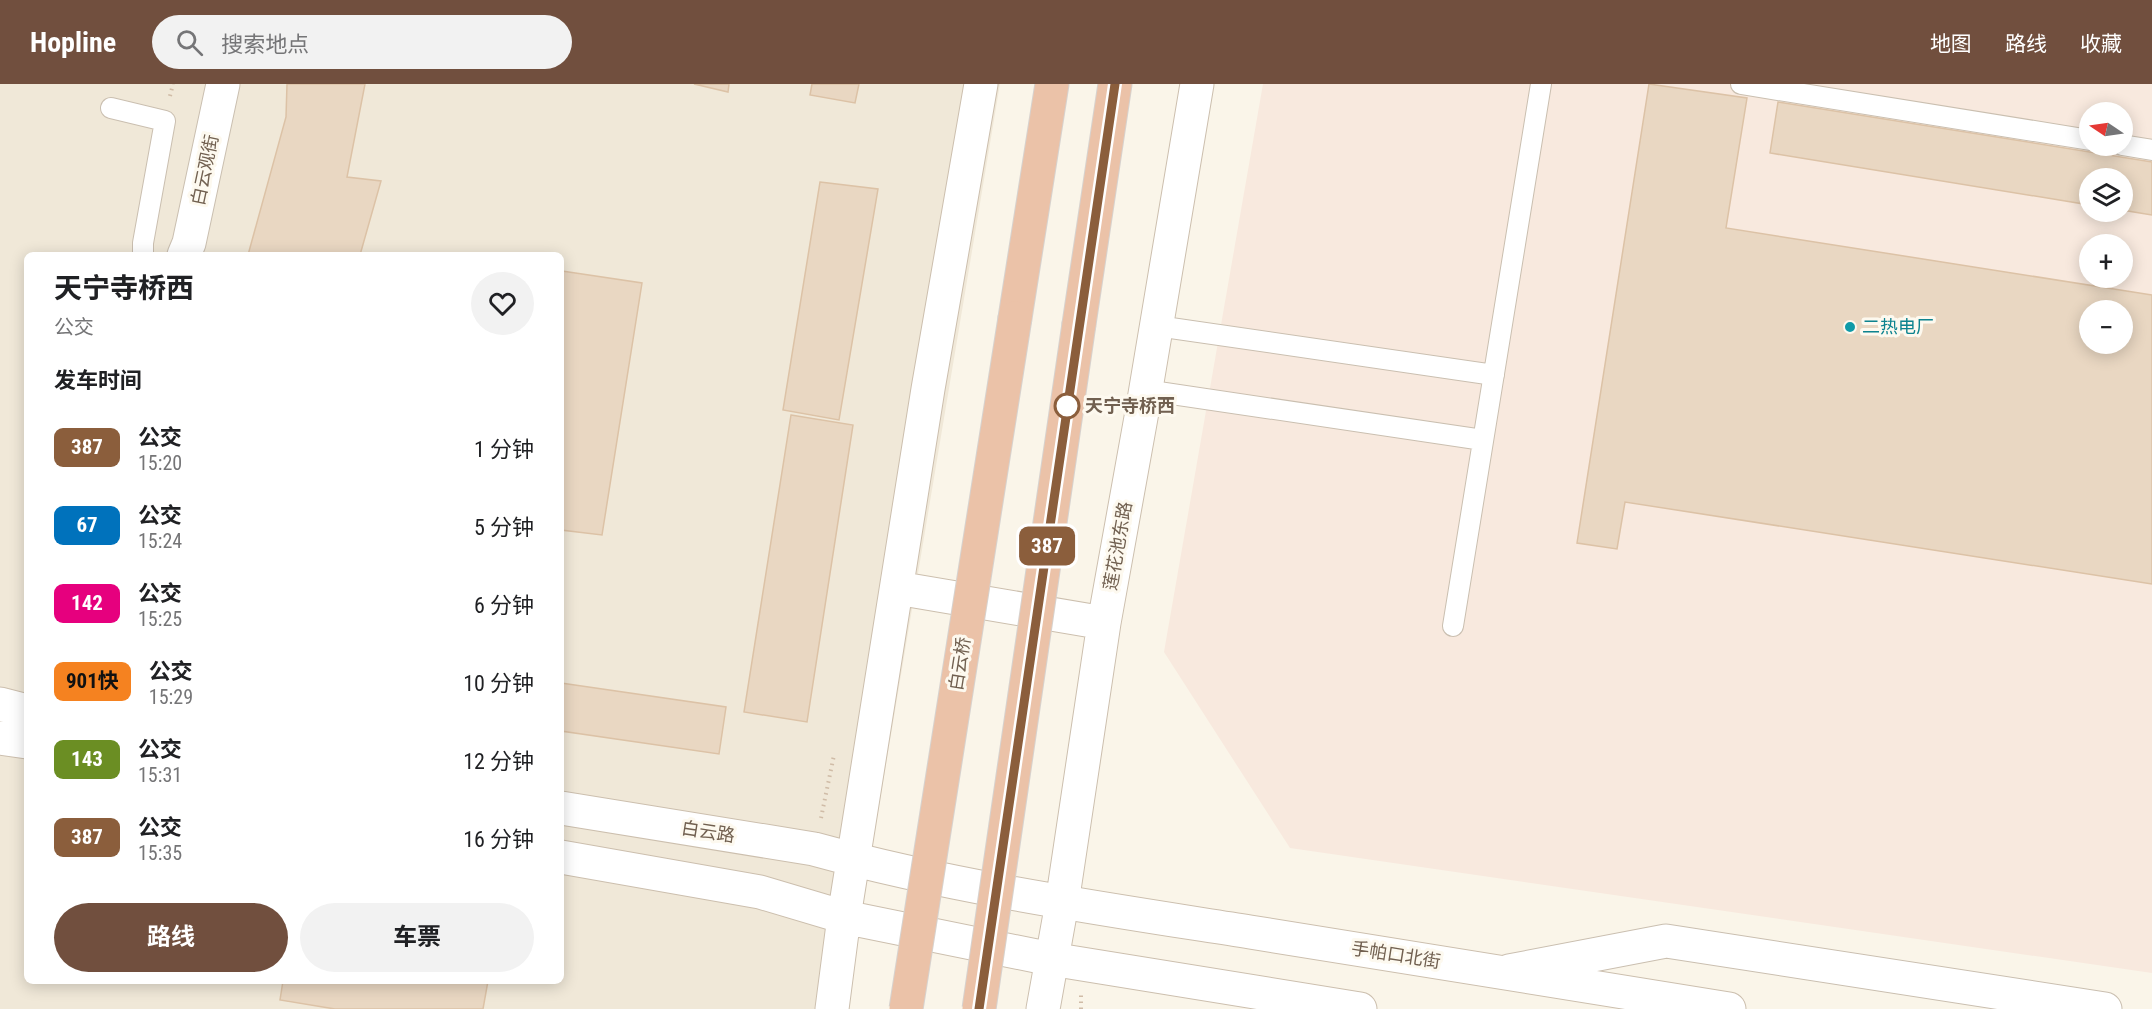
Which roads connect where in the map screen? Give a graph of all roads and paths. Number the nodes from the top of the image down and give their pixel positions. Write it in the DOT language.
graph roads {
  1 [pos="223,84"];
  2 [pos="981,84"];
  3 [pos="1052,84"];
  4 [pos="1115,84"];
  5 [pos="1197,84"];
  6 [pos="1541,84"];
  7 [pos="1741,84"];
  8 [pos="111,108"];
  9 [pos="2079,138"];
  10 [pos="2133,147"];
  11 [pos="2152,150"];
  12 [pos="143,252"];
  13 [pos="185,252"];
  14 [pos="1157,326"];
  15 [pos="1494,375"];
  16 [pos="1145,390"];
  17 [pos="1483,440"];
  18 [pos="897,588"];
  19 [pos="1104,623"];
  20 [pos="1453,626"];
  21 [pos="0,704"];
  22 [pos="24,710"];
  23 [pos="0,738"];
  24 [pos="24,742"];
  25 [pos="564,808"];
  26 [pos="564,858"];
  27 [pos="854,860"];
  28 [pos="1062,903"];
  29 [pos="844,917"];
  30 [pos="1051,960"];
  31 [pos="1505,972"];
  32 [pos="1264,995"];
  33 [pos="832,1009"];
  34 [pos="906,1009"];
  35 [pos="979,1009"];
  36 [pos="1043,1009"];
  37 [pos="1305,1009"];
  38 [pos="1360,1009"];
  39 [pos="1729,1009"];
  40 [pos="2105,1009"];
  1 -- 13 [label="street, 白云观街"];
  2 -- 18 [label="street"];
  3 -- 34 [label="highway, 白云桥, bridge"];
  4 -- 35 [label="highway, bridge"];
  5 -- 14 [label="street, 莲花池东路"];
  6 -- 15 [label="lane"];
  7 -- 9 [label="lane"];
  8 -- 12 [label="lane"];
  10 -- 11 [label="lane"];
  14 -- 15 [label="lane"];
  14 -- 16 [label="street, 莲花池东路"];
  15 -- 17 [label="lane"];
  16 -- 17 [label="lane"];
  16 -- 19 [label="street, 莲花池东路"];
  17 -- 20 [label="lane"];
  18 -- 19 [label="street"];
  18 -- 27 [label="street"];
  19 -- 28 [label="street, 莲花池东路"];
  21 -- 22 [label="street"];
  23 -- 24 [label="street"];
  25 -- 27 [label="street, 白云路"];
  26 -- 29 [label="street"];
  27 -- 28 [label="street, 白云路"];
  27 -- 29 [label="street"];
  28 -- 30 [label="street, 莲花池东路"];
  28 -- 31 [label="street, 手帕口北街"];
  29 -- 30 [label="street"];
  29 -- 33 [label="street"];
  30 -- 32 [label="street"];
  30 -- 36 [label="street, 莲花池东路"];
  31 -- 39 [label="street, 手帕口北街"];
  31 -- 40 [label="street"];
  32 -- 37 [label="street"];
  32 -- 38 [label="street"];
}
